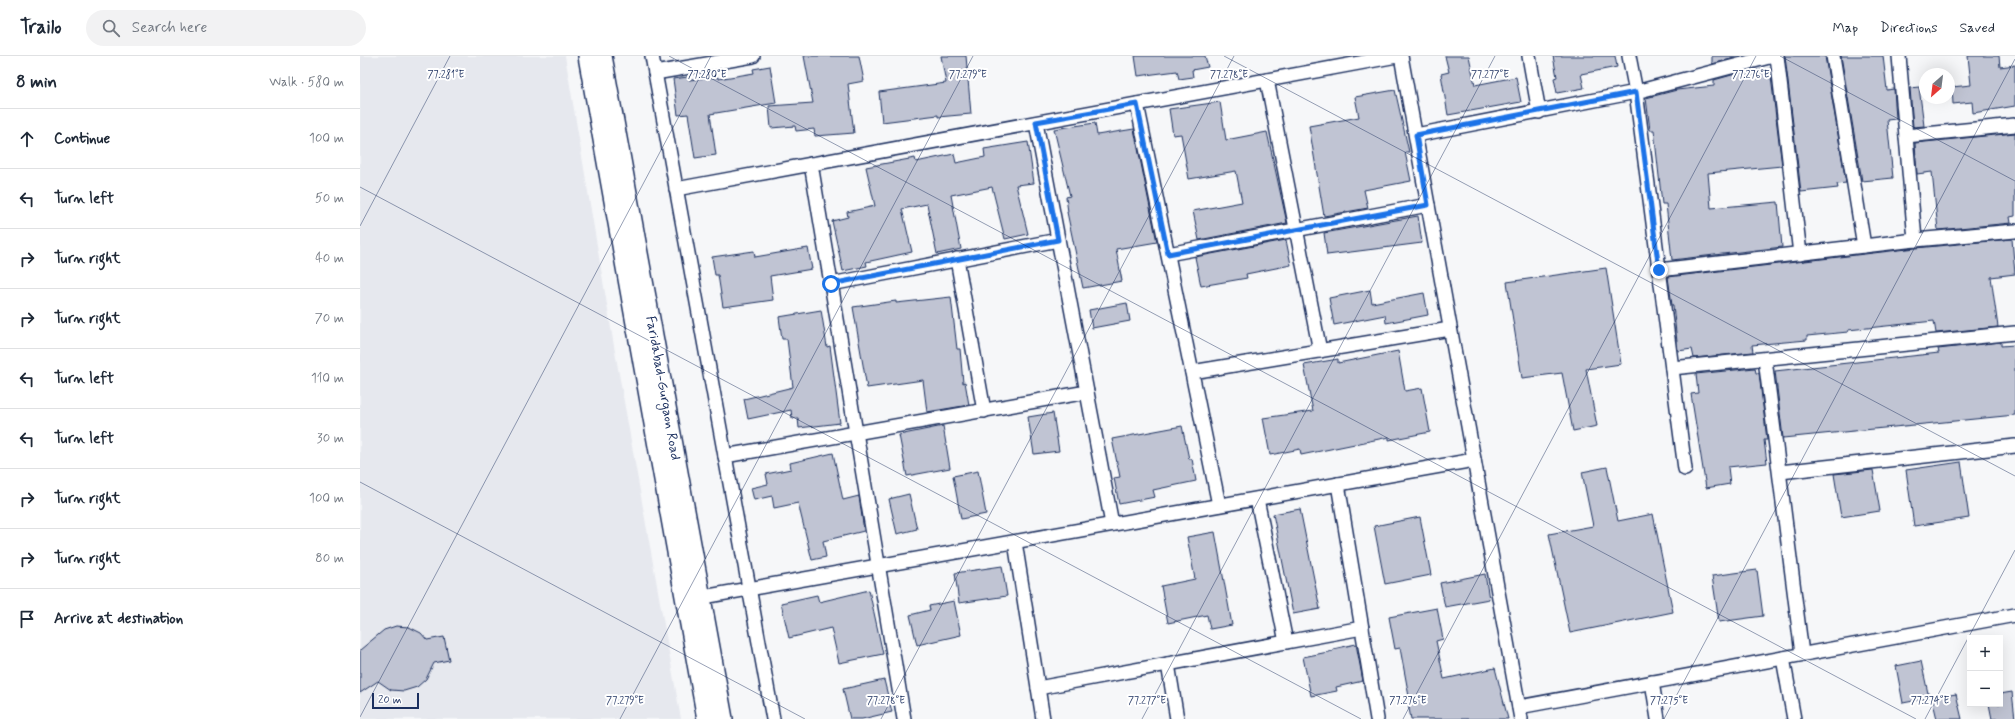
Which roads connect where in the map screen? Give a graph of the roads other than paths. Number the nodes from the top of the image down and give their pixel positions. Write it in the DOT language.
graph roads {
  1 [pos="588,56"];
  2 [pos="602,56"];
  3 [pos="652,56"];
  4 [pos="753,56"];
  5 [pos="1396,56"];
  6 [pos="1401,56"];
  7 [pos="1529,56"];
  8 [pos="1629,56"];
  9 [pos="1773,56"];
  10 [pos="1777,56"];
  11 [pos="1833,56"];
  12 [pos="1898,56"];
  13 [pos="1748,59"];
  14 [pos="655,73"];
  15 [pos="1267,80"];
  16 [pos="1636,92"];
  17 [pos="1137,104"];
  18 [pos="1539,112"];
  19 [pos="1036,122"];
  20 [pos="2015,125"];
  21 [pos="1416,135"];
  22 [pos="1906,136"];
  23 [pos="811,164"];
  24 [pos="676,189"];
  25 [pos="1428,205"];
  26 [pos="1296,230"];
  27 [pos="2015,231"];
  28 [pos="1058,240"];
  29 [pos="1915,240"];
  30 [pos="1864,246"];
  31 [pos="1168,254"];
  32 [pos="1800,254"];
  33 [pos="957,259"];
  34 [pos="1659,270"];
  35 [pos="831,284"];
  36 [pos="1450,329"];
  37 [pos="2015,332"];
  38 [pos="1320,351"];
  39 [pos="1764,359"];
  40 [pos="1672,368"];
  41 [pos="1192,372"];
  42 [pos="1087,392"];
  43 [pos="984,411"];
  44 [pos="856,433"];
  45 [pos="2015,446"];
  46 [pos="725,456"];
  47 [pos="1474,460"];
  48 [pos="1686,469"];
  49 [pos="1780,472"];
  50 [pos="1338,484"];
  51 [pos="1257,499"];
  52 [pos="1219,505"];
  53 [pos="1112,524"];
  54 [pos="1015,542"];
  55 [pos="878,566"];
  56 [pos="749,589"];
  57 [pos="694,599"];
  58 [pos="2015,615"];
  59 [pos="1362,628"];
  60 [pos="1286,642"];
  61 [pos="1802,654"];
  62 [pos="1783,658"];
  63 [pos="1168,664"];
  64 [pos="1652,682"];
  65 [pos="1038,688"];
  66 [pos="1520,713"];
  67 [pos="707,719"];
  68 [pos="723,719"];
  69 [pos="773,719"];
  70 [pos="904,719"];
  71 [pos="1043,719"];
  72 [pos="1177,719"];
  73 [pos="1377,719"];
  74 [pos="1658,719"];
  75 [pos="1794,719"];
  1 -- 57 [label="main road, Faridabad-Gurgaon Road"];
  2 -- 57 [label="main road, Faridabad-Gurgaon Road"];
  3 -- 14 [label="street"];
  4 -- 14 [label="street"];
  5 -- 15 [label="street"];
  6 -- 21 [label="street"];
  7 -- 18 [label="street"];
  8 -- 16 [label="street"];
  9 -- 13 [label="street"];
  10 -- 32 [label="street"];
  11 -- 30 [label="street"];
  12 -- 22 [label="street"];
  13 -- 16 [label="street"];
  14 -- 24 [label="street"];
  15 -- 17 [label="street"];
  15 -- 26 [label="street"];
  16 -- 18 [label="street"];
  16 -- 34 [label="street"];
  17 -- 19 [label="street"];
  17 -- 31 [label="street"];
  18 -- 21 [label="street"];
  19 -- 23 [label="street"];
  19 -- 28 [label="street"];
  20 -- 22 [label="street"];
  21 -- 25 [label="street"];
  22 -- 29 [label="street"];
  23 -- 24 [label="street"];
  23 -- 35 [label="street"];
  24 -- 46 [label="street"];
  25 -- 26 [label="street"];
  25 -- 36 [label="street"];
  26 -- 31 [label="street"];
  26 -- 38 [label="street"];
  27 -- 29 [label="street"];
  28 -- 33 [label="street"];
  28 -- 42 [label="street"];
  29 -- 30 [label="street"];
  30 -- 32 [label="street"];
  31 -- 41 [label="street"];
  32 -- 34 [label="street"];
  33 -- 35 [label="street"];
  33 -- 43 [label="street"];
  34 -- 40 [label="street"];
  35 -- 44 [label="street"];
  36 -- 38 [label="street"];
  36 -- 47 [label="street"];
  37 -- 39 [label="street"];
  38 -- 41 [label="street"];
  39 -- 40 [label="street"];
  39 -- 49 [label="street"];
  40 -- 48 [label="street"];
  41 -- 52 [label="street"];
  42 -- 43 [label="street"];
  42 -- 53 [label="street"];
  43 -- 44 [label="street"];
  44 -- 46 [label="street"];
  44 -- 55 [label="street"];
  45 -- 49 [label="street"];
  46 -- 56 [label="street"];
  47 -- 50 [label="street"];
  47 -- 66 [label="street"];
  49 -- 61 [label="street"];
  50 -- 51 [label="street"];
  50 -- 59 [label="street"];
  51 -- 52 [label="street"];
  51 -- 60 [label="street"];
  52 -- 53 [label="street"];
  53 -- 54 [label="street"];
  54 -- 55 [label="street"];
  54 -- 65 [label="street"];
  55 -- 56 [label="street"];
  55 -- 70 [label="street"];
  56 -- 57 [label="street"];
  56 -- 69 [label="street"];
  57 -- 67 [label="main road, Faridabad-Gurgaon Road"];
  57 -- 68 [label="main road, Faridabad-Gurgaon Road"];
  58 -- 61 [label="street"];
  59 -- 60 [label="street"];
  59 -- 73 [label="street"];
  60 -- 63 [label="street"];
  61 -- 62 [label="street"];
  62 -- 64 [label="street"];
  62 -- 75 [label="street"];
  63 -- 65 [label="street"];
  63 -- 72 [label="street"];
  64 -- 66 [label="street"];
  64 -- 74 [label="street"];
  65 -- 71 [label="street"];
}
